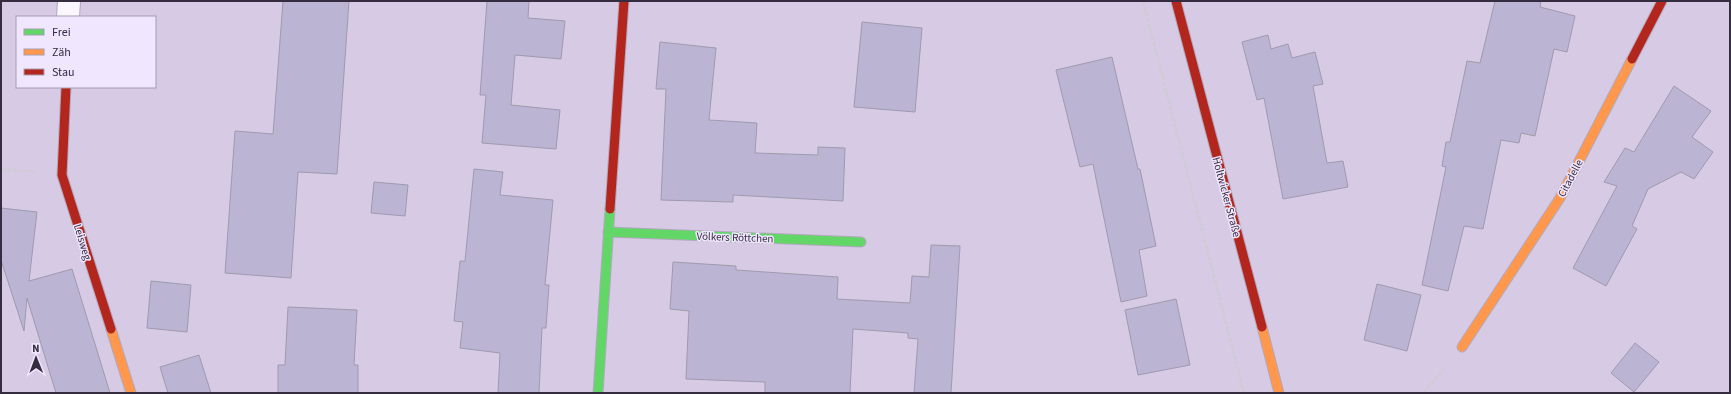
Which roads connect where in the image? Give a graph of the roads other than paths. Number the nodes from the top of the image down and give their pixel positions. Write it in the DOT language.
graph roads {
  1 [pos="69,1"];
  2 [pos="624,1"];
  3 [pos="1176,1"];
  4 [pos="1662,1"];
  5 [pos="68,16"];
  6 [pos="66,88"];
  7 [pos="608,232"];
  8 [pos="862,242"];
  9 [pos="1462,347"];
  10 [pos="131,393"];
  11 [pos="598,393"];
  12 [pos="1279,393"];
  1 -- 5 [label="street"];
  2 -- 7 [label="street"];
  3 -- 12 [label="street, Holtwicker Straße"];
  4 -- 9 [label="street, Citadelle"];
  6 -- 10 [label="street, Leisweg"];
  7 -- 8 [label="street, Völkers Röttchen"];
  7 -- 11 [label="street"];
}
